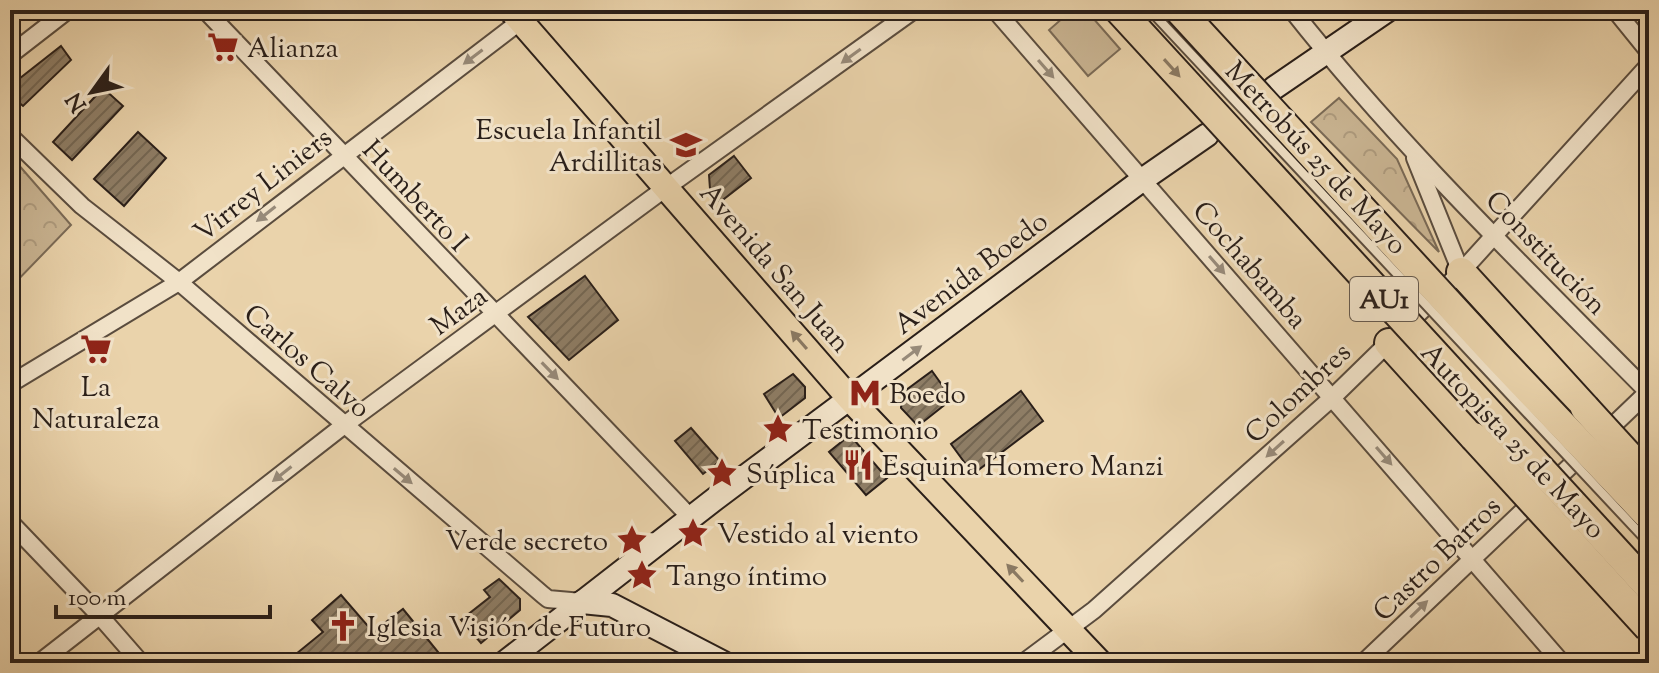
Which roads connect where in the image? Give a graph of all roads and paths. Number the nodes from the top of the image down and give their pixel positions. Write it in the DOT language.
graph roads {
  1 [pos="68,10"];
  2 [pos="205,10"];
  3 [pos="914,10"];
  4 [pos="995,10"];
  5 [pos="1119,10"];
  6 [pos="1150,10"];
  7 [pos="1179,10"];
  8 [pos="1292,10"];
  9 [pos="1388,10"];
  10 [pos="1615,10"];
  11 [pos="523,14"];
  12 [pos="1325,52"];
  13 [pos="1649,52"];
  14 [pos="10,55"];
  15 [pos="1649,65"];
  16 [pos="1274,88"];
  17 [pos="1207,135"];
  18 [pos="10,136"];
  19 [pos="1410,146"];
  20 [pos="342,155"];
  21 [pos="1142,180"];
  22 [pos="667,187"];
  23 [pos="1494,236"];
  24 [pos="1461,272"];
  25 [pos="179,282"];
  26 [pos="496,315"];
  27 [pos="1389,343"];
  28 [pos="10,384"];
  29 [pos="1649,392"];
  30 [pos="1333,397"];
  31 [pos="850,399"];
  32 [pos="343,426"];
  33 [pos="1649,478"];
  34 [pos="1649,516"];
  35 [pos="691,518"];
  36 [pos="10,522"];
  37 [pos="1649,543"];
  38 [pos="1472,558"];
  39 [pos="1649,587"];
  40 [pos="582,602"];
  41 [pos="100,616"];
  42 [pos="1649,628"];
  43 [pos="1068,630"];
  44 [pos="39,663"];
  45 [pos="141,663"];
  46 [pos="504,663"];
  47 [pos="724,663"];
  48 [pos="1023,663"];
  49 [pos="1100,663"];
  50 [pos="1363,663"];
  51 [pos="1562,663"];
  1 -- 14 [label="street"];
  2 -- 20 [label="street, Humberto I"];
  3 -- 22 [label="street, Maza, one-way"];
  4 -- 21 [label="street, Cochabamba, one-way"];
  5 -- 39 [label="highway, Autopista 25 de Mayo / AU1, one-way, bridge"];
  6 -- 37 [label="lane, Metrobús 25 de Mayo, bridge"];
  7 -- 34 [label="highway, Autopista 25 de Mayo / AU1, bridge"];
  8 -- 12 [label="street, Constitución"];
  9 -- 12 [label="main road"];
  10 -- 13 [label="street"];
  11 -- 20 [label="street, Virrey Liniers, one-way"];
  11 -- 22 [label="main road, Avenida San Juan"];
  12 -- 16 [label="main road"];
  12 -- 19 [label="street, Constitución"];
  15 -- 23 [label="street, Colombres"];
  17 -- 21 [label="main road, Avenida Boedo"];
  18 -- 25 [label="street, Carlos Calvo"];
  19 -- 23 [label="street, Constitución"];
  19 -- 24 [label="street, Constitución"];
  20 -- 25 [label="street, Virrey Liniers, one-way"];
  20 -- 26 [label="street, Humberto I"];
  21 -- 30 [label="street, Cochabamba, one-way"];
  31 -- 21 [label="main road, Avenida Boedo, one-way"];
  22 -- 26 [label="street, Maza"];
  31 -- 22 [label="main road, Avenida San Juan, one-way"];
  23 -- 24 [label="street, Colombres"];
  23 -- 29 [label="street, Constitución"];
  24 -- 27 [label="street, Colombres"];
  24 -- 33 [label="highway, bridge"];
  25 -- 28 [label="street, Virrey Liniers"];
  25 -- 32 [label="street, Carlos Calvo"];
  26 -- 32 [label="street, Maza"];
  26 -- 35 [label="street, Humberto I, one-way"];
  27 -- 30 [label="street, Colombres"];
  27 -- 42 [label="highway, bridge"];
  29 -- 38 [label="street, Castro Barros"];
  30 -- 38 [label="street, Cochabamba, one-way"];
  30 -- 43 [label="street, Colombres, one-way"];
  31 -- 35 [label="main road, Avenida Boedo"];
  43 -- 31 [label="main road, Avenida San Juan, one-way"];
  32 -- 40 [label="street, Carlos Calvo, one-way"];
  32 -- 41 [label="street, Maza, one-way"];
  35 -- 40 [label="main road, Avenida Boedo"];
  36 -- 41 [label="street"];
  50 -- 38 [label="street, Castro Barros, one-way"];
  38 -- 51 [label="street, Cochabamba"];
  40 -- 46 [label="main road, Avenida Boedo"];
  40 -- 47 [label="main road"];
  41 -- 44 [label="street, Maza"];
  41 -- 45 [label="street"];
  43 -- 48 [label="street, Colombres"];
  43 -- 49 [label="main road, Avenida San Juan"];
}
